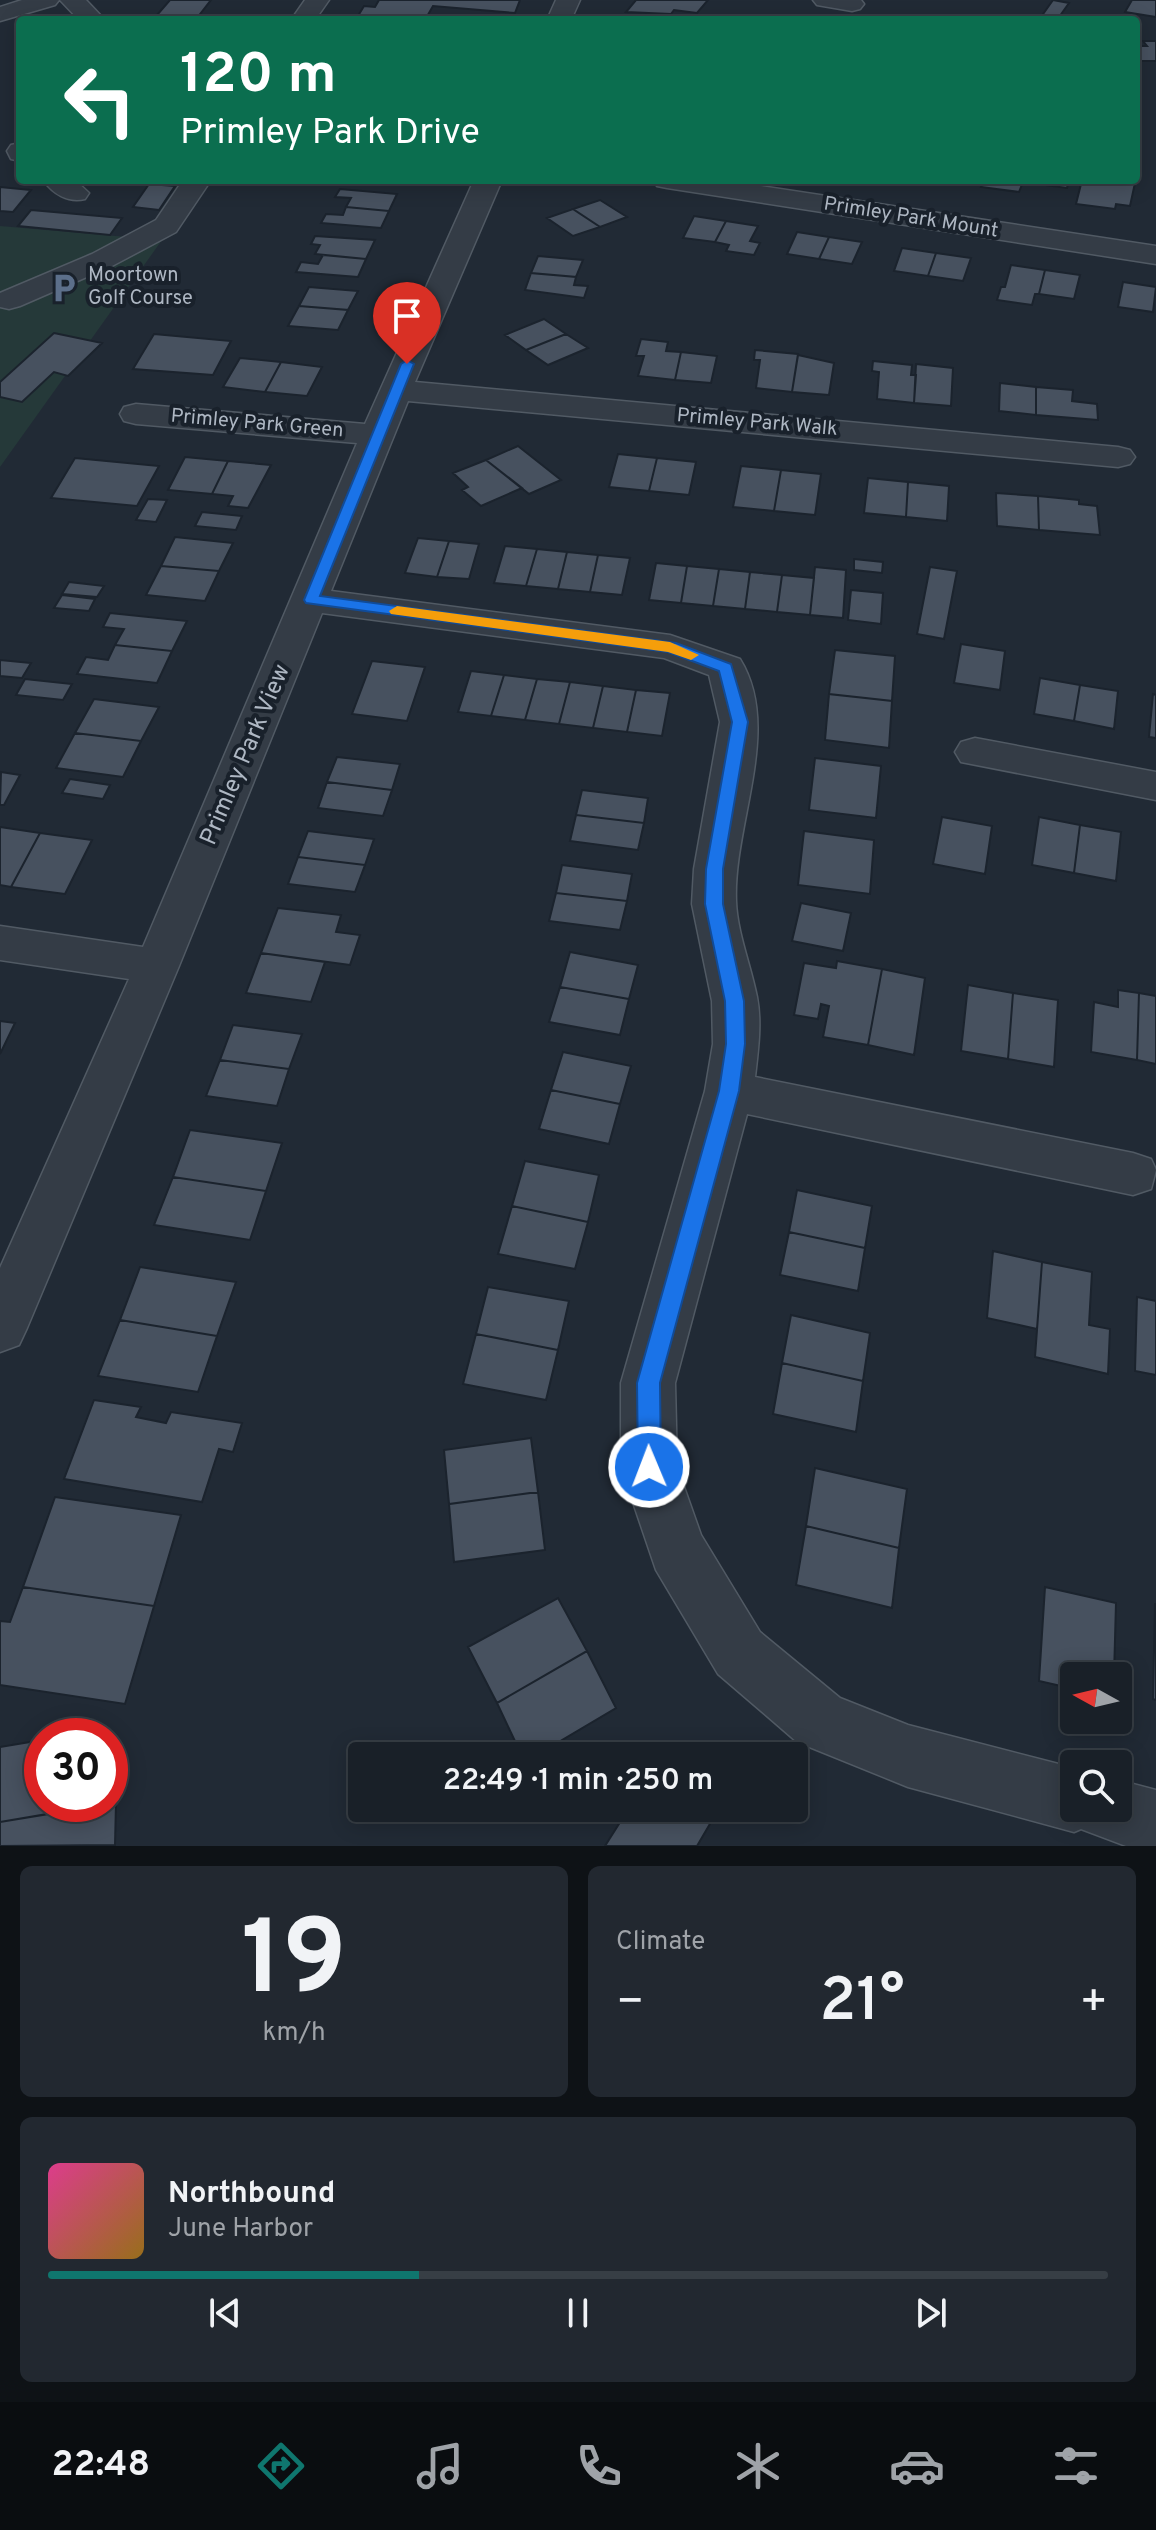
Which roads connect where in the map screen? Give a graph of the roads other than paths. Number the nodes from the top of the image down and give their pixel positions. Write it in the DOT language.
graph roads {
  1 [pos="47,0"];
  2 [pos="72,0"];
  3 [pos="825,0"];
  4 [pos="852,4"];
  5 [pos="0,14"];
  6 [pos="89,16"];
  7 [pos="194,184"];
  8 [pos="486,184"];
  9 [pos="719,184"];
  10 [pos="824,192"];
  11 [pos="1156,255"];
  12 [pos="9,300"];
  13 [pos="396,390"];
  14 [pos="136,414"];
  15 [pos="378,435"];
  16 [pos="1118,457"];
  17 [pos="311,600"];
  18 [pos="975,752"];
  19 [pos="1156,786"];
  20 [pos="0,943"];
  21 [pos="157,966"];
  22 [pos="729,1091"];
  23 [pos="1133,1174"];
  24 [pos="0,1328"];
  25 [pos="1060,1796"];
  26 [pos="1132,1816"];
  27 [pos="1156,1822"];
  1 -- 5 [label="street"];
  2 -- 6 [label="street"];
  3 -- 4 [label="street"];
  7 -- 12 [label="street"];
  8 -- 13 [label="street, Primley Park View"];
  9 -- 10 [label="street, Primley Park Mount"];
  10 -- 11 [label="street, Primley Park Mount"];
  13 -- 15 [label="street, Primley Park View"];
  13 -- 16 [label="street, Primley Park Walk"];
  14 -- 15 [label="street, Primley Park Green"];
  15 -- 17 [label="street, Primley Park View"];
  17 -- 21 [label="street, Primley Park View"];
  17 -- 22 [label="street"];
  18 -- 19 [label="street"];
  20 -- 21 [label="street"];
  21 -- 24 [label="street, Primley Park View"];
  22 -- 23 [label="street"];
  22 -- 25 [label="street"];
  26 -- 27 [label="street"];
}
